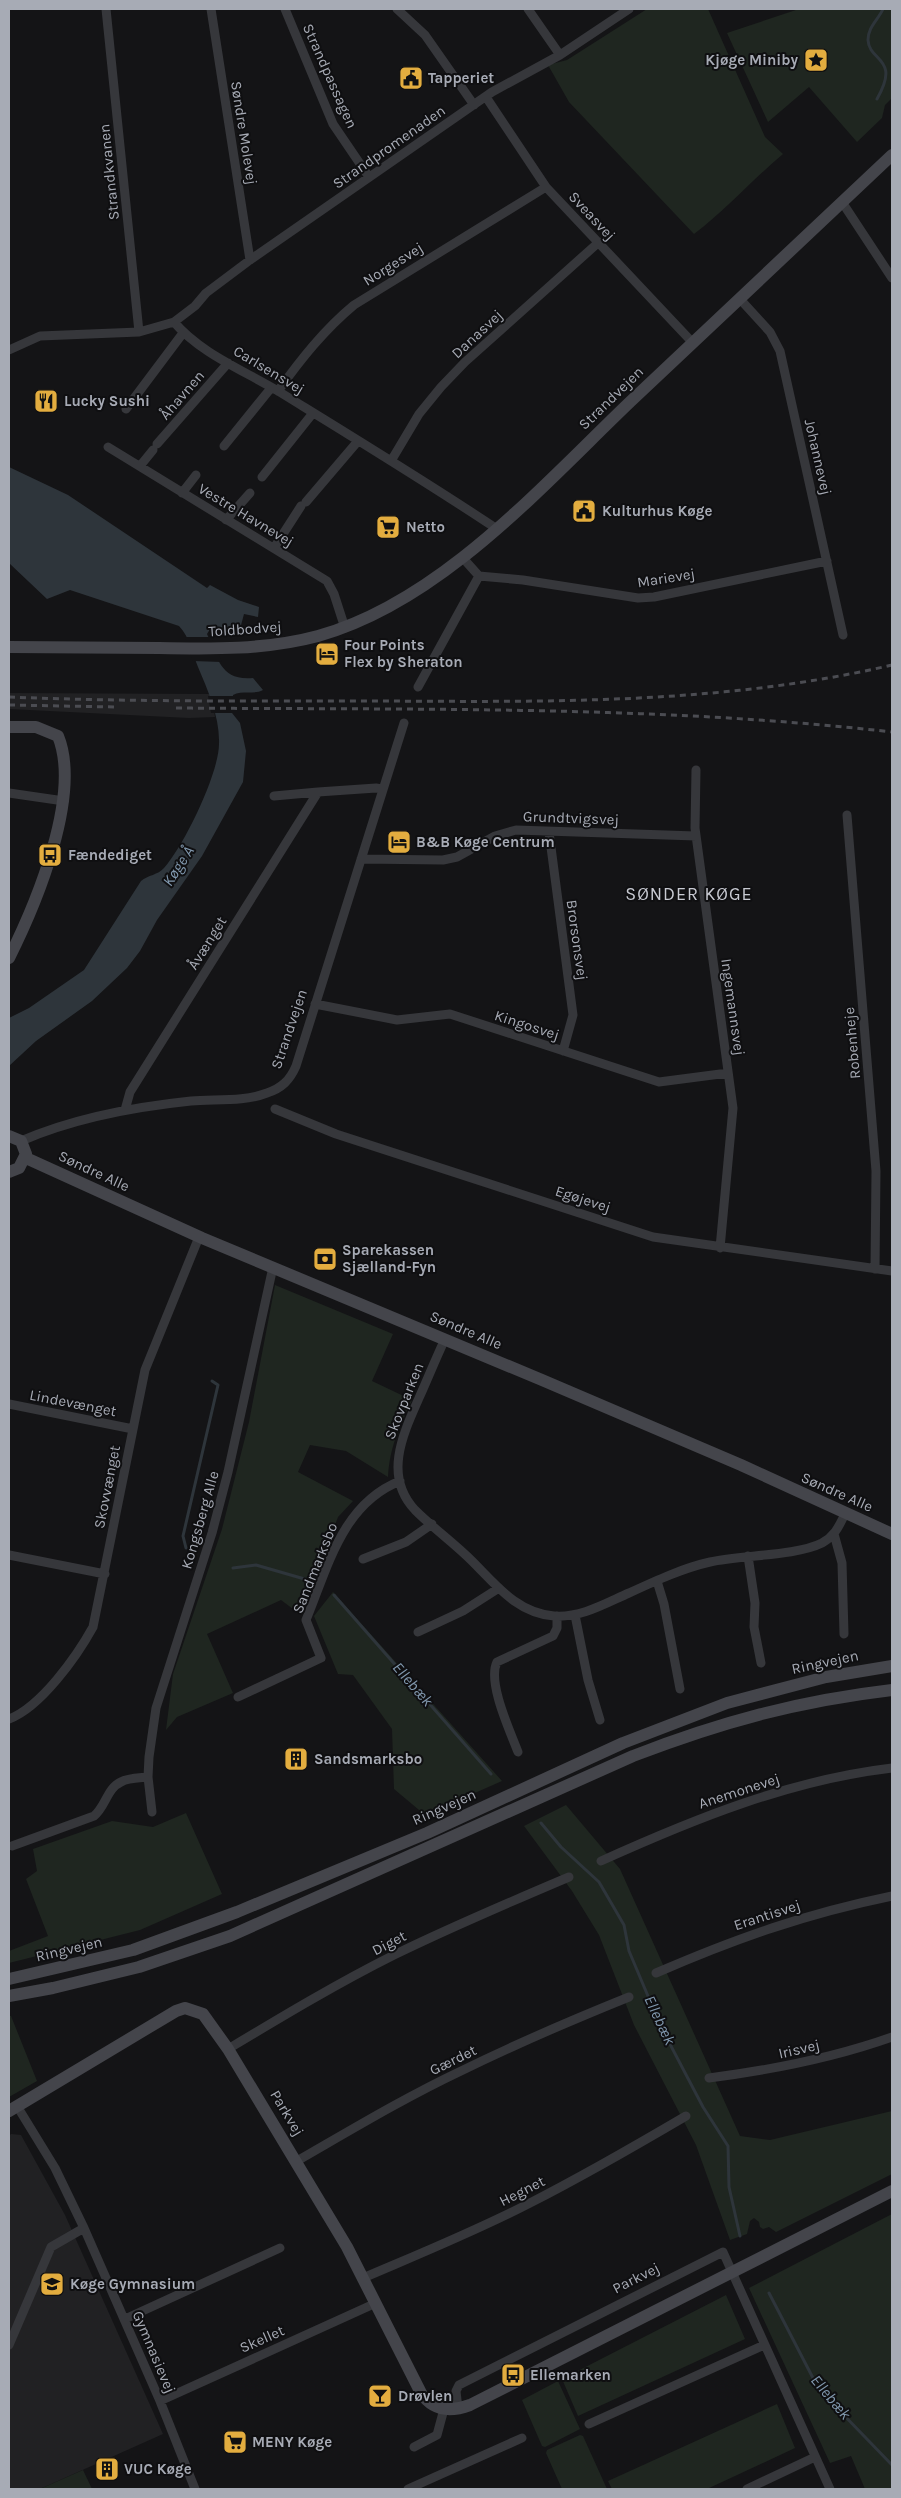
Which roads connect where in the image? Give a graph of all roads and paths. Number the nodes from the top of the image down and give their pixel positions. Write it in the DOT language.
graph roads {
  1 [pos="106,9"];
  2 [pos="211,9"];
  3 [pos="285,9"];
  4 [pos="397,9"];
  5 [pos="528,9"];
  6 [pos="629,9"];
  7 [pos="560,55"];
  8 [pos="486,97"];
  9 [pos="474,105"];
  10 [pos="892,156"];
  11 [pos="369,177"];
  12 [pos="546,187"];
  13 [pos="842,202"];
  14 [pos="599,242"];
  15 [pos="250,260"];
  16 [pos="892,278"];
  17 [pos="739,298"];
  18 [pos="174,322"];
  19 [pos="139,332"];
  20 [pos="183,333"];
  21 [pos="693,343"];
  22 [pos="9,350"];
  23 [pos="228,363"];
  24 [pos="275,390"];
  25 [pos="126,409"];
  26 [pos="314,413"];
  27 [pos="358,441"];
  28 [pos="108,446"];
  29 [pos="224,446"];
  30 [pos="391,461"];
  31 [pos="140,466"];
  32 [pos="196,475"];
  33 [pos="262,477"];
  34 [pos="182,493"];
  35 [pos="250,493"];
  36 [pos="226,520"];
  37 [pos="497,529"];
  38 [pos="274,548"];
  39 [pos="462,557"];
  40 [pos="826,561"];
  41 [pos="479,576"];
  42 [pos="345,628"];
  43 [pos="843,635"];
  44 [pos="9,647"];
  45 [pos="418,687"];
  46 [pos="404,723"];
  47 [pos="9,727"];
  48 [pos="696,770"];
  49 [pos="382,789"];
  50 [pos="318,792"];
  51 [pos="9,793"];
  52 [pos="274,796"];
  53 [pos="64,801"];
  54 [pos="847,815"];
  55 [pos="549,832"];
  56 [pos="696,836"];
  57 [pos="361,859"];
  58 [pos="9,958"];
  59 [pos="315,1004"];
  60 [pos="563,1051"];
  61 [pos="728,1073"];
  62 [pos="275,1109"];
  63 [pos="126,1110"];
  64 [pos="15,1138"];
  65 [pos="26,1158"];
  66 [pos="9,1172"];
  67 [pos="199,1237"];
  68 [pos="720,1248"];
  69 [pos="273,1267"];
  70 [pos="875,1269"];
  71 [pos="892,1271"];
  72 [pos="445,1339"];
  73 [pos="9,1404"];
  74 [pos="133,1429"];
  75 [pos="400,1481"];
  76 [pos="845,1514"];
  77 [pos="432,1524"];
  78 [pos="834,1534"];
  79 [pos="892,1534"];
  80 [pos="9,1555"];
  81 [pos="748,1556"];
  82 [pos="363,1559"];
  83 [pos="105,1574"];
  84 [pos="657,1581"];
  85 [pos="499,1588"];
  86 [pos="575,1614"];
  87 [pos="557,1616"];
  88 [pos="418,1632"];
  89 [pos="844,1634"];
  90 [pos="761,1663"];
  91 [pos="892,1666"];
  92 [pos="680,1689"];
  93 [pos="892,1690"];
  94 [pos="238,1697"];
  95 [pos="9,1718"];
  96 [pos="600,1720"];
  97 [pos="518,1752"];
  98 [pos="892,1768"];
  99 [pos="148,1777"];
  100 [pos="152,1812"];
  101 [pos="12,1846"];
  102 [pos="600,1861"];
  103 [pos="569,1878"];
  104 [pos="892,1896"];
  105 [pos="656,1973"];
  106 [pos="9,1979"];
  107 [pos="9,1996"];
  108 [pos="629,1997"];
  109 [pos="892,2037"];
  110 [pos="228,2049"];
  111 [pos="709,2078"];
  112 [pos="13,2109"];
  113 [pos="686,2116"];
  114 [pos="297,2161"];
  115 [pos="892,2192"];
  116 [pos="84,2228"];
  117 [pos="280,2248"];
  118 [pos="732,2273"];
  119 [pos="363,2278"];
  120 [pos="376,2303"];
  121 [pos="124,2319"];
  122 [pos="9,2345"];
  123 [pos="764,2345"];
  124 [pos="160,2401"];
  125 [pos="444,2409"];
  126 [pos="458,2409"];
  127 [pos="589,2424"];
  128 [pos="522,2438"];
  129 [pos="414,2446"];
  130 [pos="815,2457"];
  131 [pos="196,2489"];
  132 [pos="408,2489"];
  133 [pos="746,2489"];
  134 [pos="830,2489"];
  1 -- 19 [label="street, Strandkvanen"];
  2 -- 15 [label="street, Søndre Molevej"];
  3 -- 11 [label="street, Strandpassagen"];
  4 -- 9 [label="street"];
  5 -- 7 [label="street"];
  6 -- 7 [label="street, Strandpromenaden"];
  7 -- 8 [label="street, Strandpromenaden"];
  8 -- 9 [label="street, Strandpromenaden"];
  8 -- 12 [label="street, Sveasvej"];
  9 -- 11 [label="street, Strandpromenaden"];
  10 -- 13 [label="street, Strandvejen"];
  11 -- 15 [label="street, Strandpromenaden"];
  12 -- 14 [label="street, Sveasvej"];
  12 -- 24 [label="street, Norgesvej"];
  13 -- 16 [label="street"];
  13 -- 17 [label="street, Strandvejen"];
  14 -- 21 [label="street, Sveasvej"];
  14 -- 30 [label="street, Danasvej"];
  15 -- 18 [label="street, Strandpromenaden"];
  17 -- 21 [label="street, Strandvejen"];
  17 -- 40 [label="street, Johannevej"];
  18 -- 19 [label="street"];
  18 -- 20 [label="street, Carlsensvej"];
  19 -- 22 [label="street"];
  20 -- 23 [label="street, Carlsensvej"];
  20 -- 25 [label="street"];
  21 -- 37 [label="street, Strandvejen"];
  23 -- 24 [label="street, Carlsensvej"];
  23 -- 31 [label="street, Åhavnen"];
  24 -- 26 [label="street, Carlsensvej"];
  24 -- 29 [label="street"];
  26 -- 27 [label="street, Carlsensvej"];
  26 -- 33 [label="street"];
  27 -- 30 [label="street, Carlsensvej"];
  27 -- 38 [label="street"];
  28 -- 31 [label="street, Vestre Havnevej"];
  30 -- 37 [label="street, Carlsensvej"];
  31 -- 34 [label="street, Vestre Havnevej"];
  32 -- 34 [label="street"];
  34 -- 36 [label="street, Vestre Havnevej"];
  35 -- 36 [label="street"];
  36 -- 38 [label="street, Vestre Havnevej"];
  37 -- 39 [label="street, Strandvejen"];
  38 -- 42 [label="street, Vestre Havnevej"];
  39 -- 41 [label="street"];
  39 -- 42 [label="street, Toldbodvej"];
  40 -- 41 [label="street, Marievej"];
  40 -- 43 [label="street, Johannevej"];
  41 -- 45 [label="street"];
  42 -- 44 [label="street, Toldbodvej"];
  46 -- 49 [label="street, Strandvejen"];
  47 -- 53 [label="street"];
  48 -- 56 [label="street, Ingemannsvej"];
  49 -- 50 [label="street"];
  49 -- 57 [label="street, Strandvejen"];
  50 -- 52 [label="street"];
  50 -- 63 [label="street, Åvænget"];
  51 -- 53 [label="street"];
  53 -- 58 [label="street"];
  54 -- 70 [label="street, Robenheje"];
  55 -- 56 [label="street, Grundtvigsvej"];
  55 -- 57 [label="street, Grundtvigsvej"];
  55 -- 60 [label="street, Brorsonsvej"];
  56 -- 61 [label="street, Ingemannsvej"];
  57 -- 59 [label="street, Strandvejen"];
  59 -- 60 [label="street, Kingosvej"];
  59 -- 63 [label="street, Strandvejen"];
  60 -- 61 [label="street, Kingosvej"];
  61 -- 68 [label="street, Ingemannsvej"];
  62 -- 68 [label="street, Egøjevej"];
  63 -- 64 [label="street, Strandvejen"];
  64 -- 65 [label="street"];
  65 -- 66 [label="street"];
  65 -- 67 [label="street, Søndre Alle"];
  67 -- 69 [label="street, Søndre Alle"];
  67 -- 74 [label="street, Skovvænget"];
  68 -- 70 [label="street, Egøjevej"];
  69 -- 72 [label="street, Søndre Alle"];
  69 -- 99 [label="street, Kongsberg Alle"];
  70 -- 71 [label="street, Egøjevej"];
  72 -- 75 [label="street, Skovparken"];
  72 -- 76 [label="street, Søndre Alle"];
  73 -- 74 [label="street, Lindevænget"];
  74 -- 83 [label="street, Skovvænget"];
  75 -- 77 [label="street, Skovparken"];
  75 -- 94 [label="street, Sandmarksbo"];
  76 -- 78 [label="street"];
  76 -- 79 [label="street, Søndre Alle"];
  77 -- 82 [label="street"];
  77 -- 85 [label="street, Skovparken"];
  78 -- 81 [label="street, Skovparken"];
  78 -- 89 [label="street"];
  80 -- 83 [label="street"];
  81 -- 84 [label="street, Skovparken"];
  81 -- 90 [label="street"];
  83 -- 95 [label="street, Skovvænget"];
  84 -- 86 [label="street, Skovparken"];
  84 -- 92 [label="street"];
  85 -- 87 [label="street, Skovparken"];
  85 -- 88 [label="street"];
  86 -- 87 [label="street, Skovparken"];
  86 -- 96 [label="street"];
  87 -- 97 [label="street"];
  91 -- 106 [label="street, Ringvejen"];
  93 -- 107 [label="street"];
  98 -- 102 [label="street, Anemonevej"];
  99 -- 100 [label="street, Kongsberg Alle"];
  99 -- 101 [label="street"];
  103 -- 110 [label="street, Diget"];
  104 -- 105 [label="street, Erantisvej"];
  108 -- 114 [label="street, Gærdet"];
  109 -- 111 [label="street, Irisvej"];
  110 -- 112 [label="street, Parkvej"];
  110 -- 114 [label="street, Parkvej"];
  112 -- 116 [label="street, Gymnasievej"];
  113 -- 119 [label="street, Hegnet"];
  114 -- 119 [label="street, Parkvej"];
  115 -- 118 [label="street"];
  116 -- 121 [label="street, Gymnasievej"];
  116 -- 122 [label="street"];
  117 -- 121 [label="street"];
  118 -- 123 [label="street, Parkvej"];
  118 -- 126 [label="street"];
  118 -- 126 [label="street, Parkvej"];
  119 -- 120 [label="street, Parkvej"];
  120 -- 124 [label="street, Skellet"];
  120 -- 125 [label="street, Parkvej"];
  121 -- 124 [label="street, Gymnasievej"];
  123 -- 127 [label="street"];
  123 -- 130 [label="street, Parkvej"];
  124 -- 131 [label="street, Gymnasievej"];
  125 -- 126 [label="street"];
  125 -- 129 [label="street"];
  128 -- 132 [label="street"];
  130 -- 133 [label="street"];
  130 -- 134 [label="street, Parkvej"];
}
